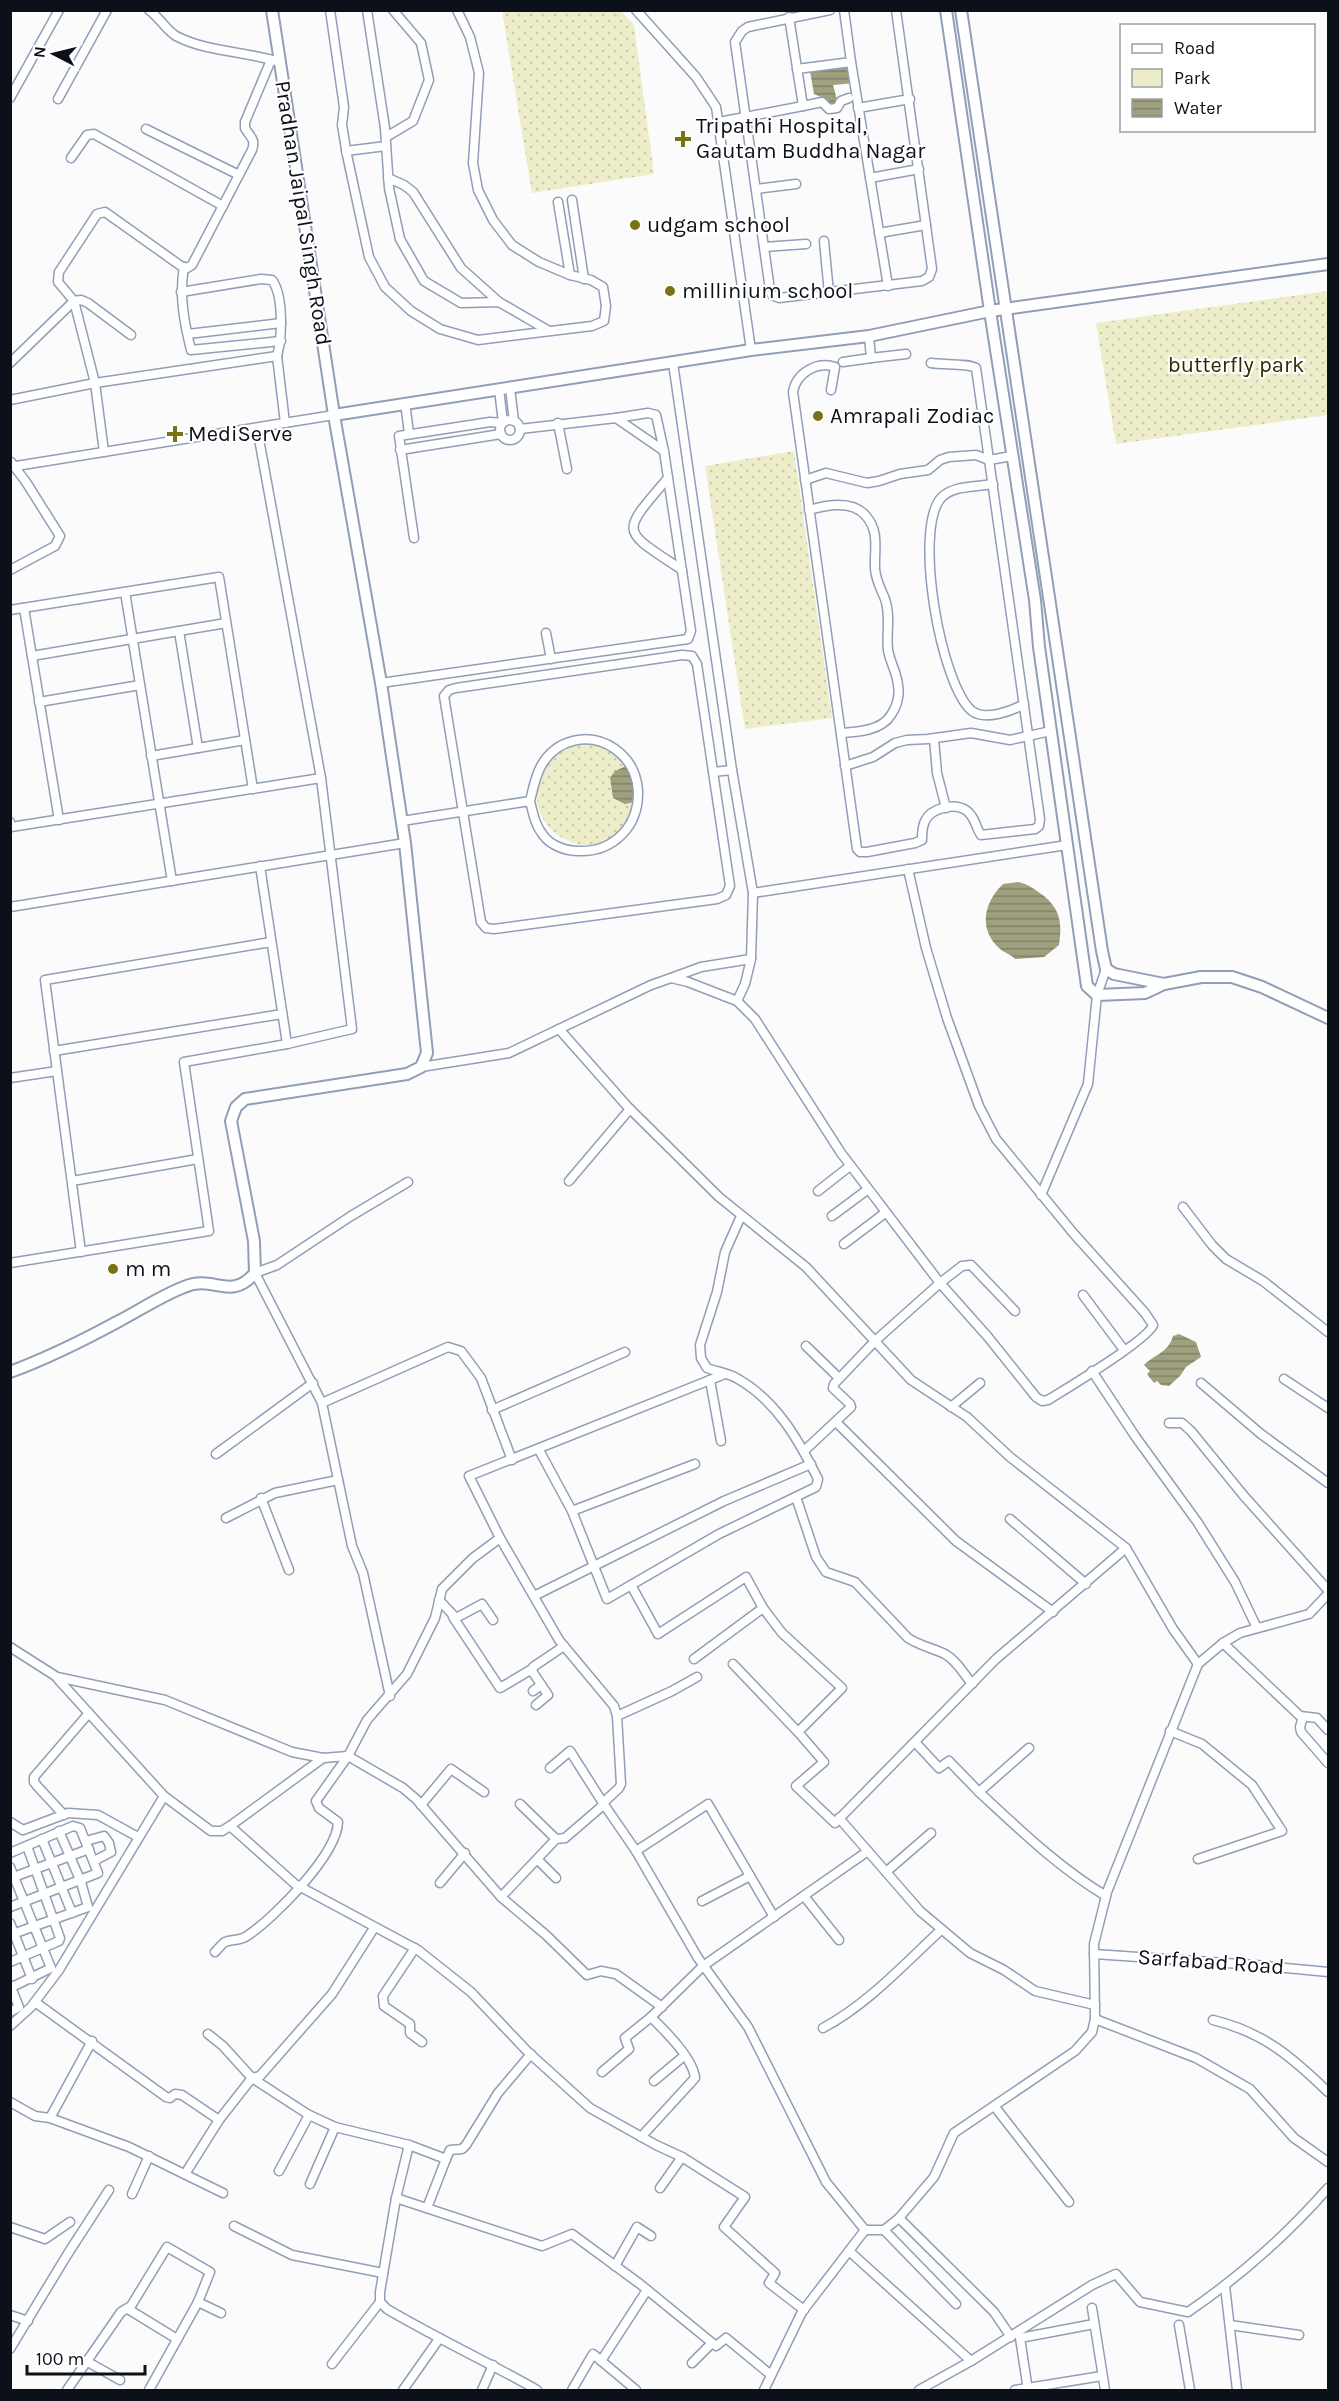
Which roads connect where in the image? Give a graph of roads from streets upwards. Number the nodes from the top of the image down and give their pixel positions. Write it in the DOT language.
graph roads {
  1 [pos="59,10"];
  2 [pos="107,10"];
  3 [pos="149,10"];
  4 [pos="272,10"];
  5 [pos="330,10"];
  6 [pos="367,10"];
  7 [pos="393,10"];
  8 [pos="457,10"];
  9 [pos="636,10"];
  10 [pos="830,10"];
  11 [pos="844,10"];
  12 [pos="896,10"];
  13 [pos="946,10"];
  14 [pos="961,10"];
  15 [pos="789,17"];
  16 [pos="275,61"];
  17 [pos="851,62"];
  18 [pos="797,69"];
  19 [pos="10,98"];
  20 [pos="849,98"];
  21 [pos="58,99"];
  22 [pos="910,99"];
  23 [pos="803,106"];
  24 [pos="858,108"];
  25 [pos="746,117"];
  26 [pos="719,122"];
  27 [pos="146,129"];
  28 [pos="386,141"];
  29 [pos="346,152"];
  30 [pos="71,158"];
  31 [pos="919,169"];
  32 [pos="239,175"];
  33 [pos="870,177"];
  34 [pos="388,178"];
  35 [pos="796,184"];
  36 [pos="756,189"];
  37 [pos="572,200"];
  38 [pos="558,202"];
  39 [pos="223,206"];
  40 [pos="926,225"];
  41 [pos="879,233"];
  42 [pos="824,241"];
  43 [pos="806,244"];
  44 [pos="764,248"];
  45 [pos="1329,264"];
  46 [pos="184,267"];
  47 [pos="570,275"];
  48 [pos="584,279"];
  49 [pos="888,286"];
  50 [pos="181,292"];
  51 [pos="830,293"];
  52 [pos="74,301"];
  53 [pos="499,302"];
  54 [pos="1005,309"];
  55 [pos="990,311"];
  56 [pos="281,323"];
  57 [pos="549,331"];
  58 [pos="188,334"];
  59 [pos="131,335"];
  60 [pos="869,336"];
  61 [pos="281,341"];
  62 [pos="750,350"];
  63 [pos="906,354"];
  64 [pos="277,356"];
  65 [pos="871,358"];
  66 [pos="843,362"];
  67 [pos="10,363"];
  68 [pos="673,363"];
  69 [pos="931,363"];
  70 [pos="95,383"];
  71 [pos="504,389"];
  72 [pos="831,390"];
  73 [pos="10,400"];
  74 [pos="405,403"];
  75 [pos="334,415"];
  76 [pos="616,418"];
  77 [pos="514,421"];
  78 [pos="285,423"];
  79 [pos="503,423"];
  80 [pos="558,423"];
  81 [pos="257,428"];
  82 [pos="520,429"];
  83 [pos="409,433"];
  84 [pos="501,434"];
  85 [pos="400,450"];
  86 [pos="664,451"];
  87 [pos="104,452"];
  88 [pos="1012,456"];
  89 [pos="989,459"];
  90 [pos="11,465"];
  91 [pos="567,469"];
  92 [pos="668,478"];
  93 [pos="805,480"];
  94 [pos="993,484"];
  95 [pos="810,510"];
  96 [pos="1036,514"];
  97 [pos="1021,517"];
  98 [pos="414,538"];
  99 [pos="10,570"];
  100 [pos="682,570"];
  101 [pos="125,592"];
  102 [pos="24,608"];
  103 [pos="10,610"];
  104 [pos="226,623"];
  105 [pos="179,631"];
  106 [pos="546,633"];
  107 [pos="132,639"];
  108 [pos="32,656"];
  109 [pos="551,660"];
  110 [pos="381,683"];
  111 [pos="140,685"];
  112 [pos="39,702"];
  113 [pos="1024,704"];
  114 [pos="1051,731"];
  115 [pos="841,733"];
  116 [pos="1029,736"];
  117 [pos="934,739"];
  118 [pos="245,740"];
  119 [pos="198,748"];
  120 [pos="151,756"];
  121 [pos="845,766"];
  122 [pos="732,770"];
  123 [pos="713,772"];
  124 [pos="321,778"];
  125 [pos="253,789"];
  126 [pos="530,801"];
  127 [pos="159,804"];
  128 [pos="946,808"];
  129 [pos="462,810"];
  130 [pos="59,820"];
  131 [pos="402,821"];
  132 [pos="10,822"];
  133 [pos="405,843"];
  134 [pos="1067,845"];
  135 [pos="329,854"];
  136 [pos="260,866"];
  137 [pos="908,869"];
  138 [pos="172,881"];
  139 [pos="753,893"];
  140 [pos="10,907"];
  141 [pos="271,942"];
  142 [pos="751,959"];
  143 [pos="1106,969"];
  144 [pos="671,978"];
  145 [pos="1164,984"];
  146 [pos="1097,995"];
  147 [pos="737,1001"];
  148 [pos="282,1014"];
  149 [pos="1329,1018"];
  150 [pos="559,1029"];
  151 [pos="287,1044"];
  152 [pos="54,1051"];
  153 [pos="421,1066"];
  154 [pos="57,1071"];
  155 [pos="10,1078"];
  156 [pos="630,1109"];
  157 [pos="198,1159"];
  158 [pos="850,1166"];
  159 [pos="569,1180"];
  160 [pos="72,1181"];
  161 [pos="408,1182"];
  162 [pos="867,1190"];
  163 [pos="818,1191"];
  164 [pos="1041,1195"];
  165 [pos="1183,1207"];
  166 [pos="885,1214"];
  167 [pos="741,1216"];
  168 [pos="832,1216"];
  169 [pos="844,1244"];
  170 [pos="81,1252"];
  171 [pos="10,1263"];
  172 [pos="255,1273"];
  173 [pos="940,1283"];
  174 [pos="1083,1295"];
  175 [pos="1016,1311"];
  176 [pos="1329,1332"];
  177 [pos="875,1341"];
  178 [pos="806,1346"];
  179 [pos="1124,1350"];
  180 [pos="625,1352"];
  181 [pos="1092,1371"];
  182 [pos="10,1372"];
  183 [pos="725,1374"];
  184 [pos="839,1378"];
  185 [pos="1284,1379"];
  186 [pos="710,1380"];
  187 [pos="312,1383"];
  188 [pos="980,1383"];
  189 [pos="1201,1383"];
  190 [pos="322,1403"];
  191 [pos="951,1407"];
  192 [pos="1329,1408"];
  193 [pos="492,1410"];
  194 [pos="836,1422"];
  195 [pos="1169,1423"];
  196 [pos="721,1441"];
  197 [pos="539,1450"];
  198 [pos="804,1451"];
  199 [pos="216,1454"];
  200 [pos="512,1460"];
  201 [pos="695,1464"];
  202 [pos="811,1464"];
  203 [pos="338,1480"];
  204 [pos="1329,1484"];
  205 [pos="796,1497"];
  206 [pos="261,1498"];
  207 [pos="572,1511"];
  208 [pos="226,1518"];
  209 [pos="1010,1519"];
  210 [pos="500,1538"];
  211 [pos="1126,1548"];
  212 [pos="593,1566"];
  213 [pos="289,1570"];
  214 [pos="1086,1584"];
  215 [pos="631,1585"];
  216 [pos="1329,1592"];
  217 [pos="534,1596"];
  218 [pos="439,1600"];
  219 [pos="763,1608"];
  220 [pos="1053,1612"];
  221 [pos="453,1617"];
  222 [pos="494,1620"];
  223 [pos="1257,1628"];
  224 [pos="1223,1643"];
  225 [pos="564,1646"];
  226 [pos="10,1647"];
  227 [pos="694,1659"];
  228 [pos="733,1664"];
  229 [pos="1198,1664"];
  230 [pos="532,1669"];
  231 [pos="57,1677"];
  232 [pos="697,1677"];
  233 [pos="972,1684"];
  234 [pos="541,1685"];
  235 [pos="533,1691"];
  236 [pos="390,1696"];
  237 [pos="536,1705"];
  238 [pos="89,1713"];
  239 [pos="618,1716"];
  240 [pos="1304,1717"];
  241 [pos="1329,1730"];
  242 [pos="1170,1731"];
  243 [pos="798,1732"];
  244 [pos="915,1742"];
  245 [pos="1029,1748"];
  246 [pos="348,1756"];
  247 [pos="323,1758"];
  248 [pos="1329,1763"];
  249 [pos="550,1768"];
  250 [pos="484,1792"];
  251 [pos="979,1792"];
  252 [pos="164,1796"];
  253 [pos="520,1803"];
  254 [pos="603,1803"];
  255 [pos="421,1805"];
  256 [pos="64,1815"];
  257 [pos="839,1818"];
  258 [pos="10,1822"];
  259 [pos="230,1826"];
  260 [pos="59,1832"];
  261 [pos="931,1833"];
  262 [pos="138,1837"];
  263 [pos="42,1839"];
  264 [pos="556,1839"];
  265 [pos="88,1845"];
  266 [pos="27,1846"];
  267 [pos="636,1851"];
  268 [pos="868,1851"];
  269 [pos="10,1853"];
  270 [pos="465,1853"];
  271 [pos="70,1856"];
  272 [pos="1198,1859"];
  273 [pos="538,1860"];
  274 [pos="94,1861"];
  275 [pos="51,1863"];
  276 [pos="10,1867"];
  277 [pos="36,1869"];
  278 [pos="886,1872"];
  279 [pos="750,1876"];
  280 [pos="13,1878"];
  281 [pos="556,1878"];
  282 [pos="81,1882"];
  283 [pos="440,1883"];
  284 [pos="62,1888"];
  285 [pos="300,1888"];
  286 [pos="44,1895"];
  287 [pos="804,1896"];
  288 [pos="1106,1896"];
  289 [pos="501,1897"];
  290 [pos="702,1901"];
  291 [pos="24,1902"];
  292 [pos="10,1907"];
  293 [pos="72,1913"];
  294 [pos="774,1917"];
  295 [pos="53,1920"];
  296 [pos="10,1923"];
  297 [pos="34,1927"];
  298 [pos="374,1928"];
  299 [pos="941,1930"];
  300 [pos="13,1935"];
  301 [pos="839,1940"];
  302 [pos="43,1948"];
  303 [pos="415,1948"];
  304 [pos="215,1952"];
  305 [pos="1094,1954"];
  306 [pos="24,1958"];
  307 [pos="10,1962"];
  308 [pos="703,1966"];
  309 [pos="1329,1972"];
  310 [pos="32,1979"];
  311 [pos="11,1987"];
  312 [pos="34,2002"];
  313 [pos="1095,2005"];
  314 [pos="662,2007"];
  315 [pos="10,2012"];
  316 [pos="651,2017"];
  317 [pos="1095,2019"];
  318 [pos="1213,2020"];
  319 [pos="10,2026"];
  320 [pos="823,2028"];
  321 [pos="208,2034"];
  322 [pos="92,2041"];
  323 [pos="422,2042"];
  324 [pos="531,2054"];
  325 [pos="684,2056"];
  326 [pos="602,2072"];
  327 [pos="252,2078"];
  328 [pos="654,2081"];
  329 [pos="1329,2092"];
  330 [pos="10,2102"];
  331 [pos="995,2107"];
  332 [pos="309,2115"];
  333 [pos="50,2118"];
  334 [pos="219,2120"];
  335 [pos="335,2127"];
  336 [pos="641,2137"];
  337 [pos="410,2145"];
  338 [pos="149,2156"];
  339 [pos="682,2157"];
  340 [pos="446,2159"];
  341 [pos="1329,2162"];
  342 [pos="279,2171"];
  343 [pos="185,2174"];
  344 [pos="309,2184"];
  345 [pos="660,2188"];
  346 [pos="1329,2188"];
  347 [pos="109,2190"];
  348 [pos="224,2193"];
  349 [pos="132,2194"];
  350 [pos="396,2198"];
  351 [pos="1069,2202"];
  352 [pos="428,2208"];
  353 [pos="899,2218"];
  354 [pos="70,2222"];
  355 [pos="234,2226"];
  356 [pos="10,2227"];
  357 [pos="866,2230"];
  358 [pos="884,2230"];
  359 [pos="651,2236"];
  360 [pos="849,2251"];
  361 [pos="615,2266"];
  362 [pos="383,2273"];
  363 [pos="1225,2286"];
  364 [pos="647,2290"];
  365 [pos="198,2302"];
  366 [pos="380,2302"];
  367 [pos="956,2304"];
  368 [pos="128,2308"];
  369 [pos="1092,2308"];
  370 [pos="804,2310"];
  371 [pos="221,2313"];
  372 [pos="10,2315"];
  373 [pos="28,2321"];
  374 [pos="1094,2324"];
  375 [pos="1179,2325"];
  376 [pos="1230,2325"];
  377 [pos="1299,2335"];
  378 [pos="1011,2337"];
  379 [pos="177,2339"];
  380 [pos="439,2339"];
  381 [pos="712,2343"];
  382 [pos="10,2349"];
  383 [pos="86,2361"];
  384 [pos="601,2361"];
  385 [pos="971,2361"];
  386 [pos="692,2363"];
  387 [pos="332,2364"];
  388 [pos="493,2365"];
  389 [pos="771,2375"];
  390 [pos="1102,2376"];
  391 [pos="120,2380"];
  392 [pos="152,2389"];
  393 [pos="1028,2390"];
  394 [pos="67,2391"];
  395 [pos="403,2391"];
  396 [pos="482,2391"];
  397 [pos="537,2391"];
  398 [pos="572,2391"];
  399 [pos="636,2391"];
  400 [pos="764,2391"];
  401 [pos="919,2391"];
  402 [pos="1015,2391"];
  403 [pos="1105,2391"];
  404 [pos="1190,2391"];
  405 [pos="1237,2391"];
  1 -- 19 [label="street"];
  2 -- 21 [label="street"];
  3 -- 16 [label="street"];
  4 -- 16 [label="street, Pradhan Jaipal Singh Road"];
  5 -- 29 [label="street"];
  6 -- 28 [label="street"];
  7 -- 28 [label="street"];
  8 -- 47 [label="street"];
  9 -- 26 [label="street"];
  10 -- 15 [label="street"];
  11 -- 17 [label="street"];
  12 -- 22 [label="street"];
  13 -- 55 [label="street"];
  14 -- 54 [label="street"];
  15 -- 18 [label="street"];
  15 -- 25 [label="street"];
  16 -- 32 [label="street"];
  16 -- 75 [label="street, Pradhan Jaipal Singh Road"];
  17 -- 18 [label="street"];
  17 -- 24 [label="street"];
  18 -- 23 [label="street"];
  20 -- 23 [label="street"];
  22 -- 24 [label="street"];
  22 -- 31 [label="street"];
  23 -- 25 [label="street"];
  24 -- 33 [label="street"];
  25 -- 26 [label="street"];
  25 -- 36 [label="street"];
  26 -- 62 [label="street"];
  27 -- 32 [label="street"];
  28 -- 29 [label="street"];
  28 -- 34 [label="street"];
  29 -- 57 [label="street"];
  30 -- 39 [label="street"];
  31 -- 33 [label="street"];
  31 -- 40 [label="street"];
  32 -- 39 [label="street"];
  33 -- 41 [label="street"];
  34 -- 53 [label="street"];
  34 -- 53 [label="street"];
  35 -- 36 [label="street"];
  36 -- 44 [label="street"];
  37 -- 48 [label="street"];
  38 -- 47 [label="street"];
  39 -- 46 [label="street"];
  40 -- 41 [label="street"];
  40 -- 49 [label="street"];
  41 -- 49 [label="street"];
  42 -- 51 [label="street"];
  43 -- 44 [label="street"];
  44 -- 51 [label="street"];
  45 -- 54 [label="street"];
  46 -- 50 [label="street"];
  46 -- 52 [label="street"];
  47 -- 48 [label="street"];
  48 -- 57 [label="street"];
  49 -- 51 [label="street"];
  50 -- 56 [label="street"];
  50 -- 58 [label="street"];
  52 -- 59 [label="street"];
  52 -- 67 [label="street"];
  52 -- 70 [label="street"];
  53 -- 57 [label="street"];
  54 -- 55 [label="street"];
  54 -- 96 [label="street"];
  55 -- 60 [label="street"];
  55 -- 88 [label="street"];
  56 -- 58 [label="street"];
  56 -- 61 [label="street"];
  58 -- 61 [label="street"];
  60 -- 62 [label="street"];
  60 -- 65 [label="street"];
  61 -- 64 [label="street"];
  62 -- 68 [label="street"];
  63 -- 65 [label="street"];
  64 -- 70 [label="street"];
  64 -- 78 [label="street"];
  65 -- 66 [label="street"];
  68 -- 71 [label="street"];
  68 -- 122 [label="street"];
  69 -- 89 [label="street"];
  70 -- 73 [label="street"];
  70 -- 87 [label="street"];
  71 -- 74 [label="street"];
  71 -- 77 [label="street"];
  71 -- 79 [label="street"];
  72 -- 93 [label="street"];
  74 -- 75 [label="street"];
  74 -- 83 [label="street"];
  75 -- 78 [label="street"];
  75 -- 110 [label="street, Pradhan Jaipal Singh Road"];
  76 -- 80 [label="street"];
  76 -- 86 [label="street"];
  76 -- 86 [label="street"];
  77 -- 79 [label="street"];
  77 -- 82 [label="street"];
  78 -- 81 [label="street"];
  79 -- 83 [label="street"];
  79 -- 84 [label="street"];
  80 -- 82 [label="street"];
  80 -- 91 [label="street"];
  81 -- 87 [label="street"];
  81 -- 124 [label="street"];
  82 -- 84 [label="street"];
  83 -- 85 [label="street"];
  84 -- 85 [label="street"];
  85 -- 98 [label="street"];
  86 -- 92 [label="street"];
  87 -- 90 [label="street"];
  88 -- 89 [label="street"];
  88 -- 97 [label="street"];
  89 -- 93 [label="street"];
  89 -- 94 [label="street"];
  90 -- 99 [label="street"];
  92 -- 100 [label="street"];
  92 -- 100 [label="street"];
  93 -- 95 [label="street"];
  94 -- 113 [label="street"];
  94 -- 113 [label="street"];
  95 -- 115 [label="street"];
  95 -- 115 [label="street"];
  96 -- 97 [label="street"];
  96 -- 143 [label="street"];
  97 -- 114 [label="street"];
  100 -- 109 [label="street"];
  101 -- 102 [label="street"];
  101 -- 104 [label="street"];
  101 -- 107 [label="street"];
  102 -- 103 [label="street"];
  102 -- 108 [label="street"];
  104 -- 105 [label="street"];
  104 -- 118 [label="street"];
  105 -- 107 [label="street"];
  105 -- 119 [label="street"];
  106 -- 109 [label="street"];
  107 -- 108 [label="street"];
  107 -- 111 [label="street"];
  108 -- 112 [label="street"];
  109 -- 110 [label="street"];
  110 -- 131 [label="street, Pradhan Jaipal Singh Road"];
  111 -- 112 [label="street"];
  111 -- 120 [label="street"];
  112 -- 130 [label="street"];
  113 -- 116 [label="street"];
  114 -- 116 [label="street"];
  114 -- 134 [label="street"];
  115 -- 121 [label="street"];
  116 -- 117 [label="street"];
  116 -- 128 [label="street"];
  117 -- 121 [label="street"];
  117 -- 128 [label="street"];
  118 -- 119 [label="street"];
  118 -- 125 [label="street"];
  119 -- 120 [label="street"];
  120 -- 127 [label="street"];
  121 -- 128 [label="street"];
  122 -- 123 [label="street"];
  122 -- 139 [label="street"];
  123 -- 129 [label="street"];
  123 -- 129 [label="street"];
  124 -- 125 [label="street"];
  124 -- 135 [label="street"];
  125 -- 127 [label="street"];
  126 -- 126 [label="street"];
  126 -- 129 [label="street"];
  127 -- 130 [label="street"];
  127 -- 138 [label="street"];
  129 -- 131 [label="street"];
  130 -- 132 [label="street"];
  131 -- 133 [label="street, Pradhan Jaipal Singh Road"];
  133 -- 135 [label="street"];
  133 -- 153 [label="street, Pradhan Jaipal Singh Road"];
  134 -- 137 [label="street"];
  134 -- 146 [label="street"];
  135 -- 136 [label="street"];
  135 -- 151 [label="street"];
  136 -- 138 [label="street"];
  136 -- 141 [label="street"];
  137 -- 139 [label="street"];
  137 -- 164 [label="street"];
  138 -- 140 [label="street"];
  139 -- 142 [label="street"];
  141 -- 148 [label="street"];
  141 -- 152 [label="street"];
  142 -- 144 [label="street"];
  142 -- 147 [label="street"];
  143 -- 145 [label="street"];
  143 -- 146 [label="street"];
  144 -- 147 [label="street"];
  144 -- 150 [label="street"];
  145 -- 146 [label="street"];
  145 -- 149 [label="street"];
  146 -- 164 [label="street"];
  147 -- 158 [label="street"];
  148 -- 151 [label="street"];
  148 -- 152 [label="street"];
  150 -- 153 [label="street"];
  150 -- 156 [label="street"];
  151 -- 157 [label="street"];
  152 -- 154 [label="street"];
  153 -- 172 [label="street"];
  154 -- 155 [label="street"];
  154 -- 160 [label="street"];
  156 -- 159 [label="street"];
  156 -- 167 [label="street"];
  157 -- 160 [label="street"];
  157 -- 170 [label="street"];
  158 -- 162 [label="street"];
  158 -- 163 [label="street"];
  160 -- 170 [label="street"];
  161 -- 172 [label="street"];
  162 -- 166 [label="street"];
  162 -- 168 [label="street"];
  164 -- 179 [label="street"];
  165 -- 176 [label="street"];
  166 -- 169 [label="street"];
  166 -- 173 [label="street"];
  167 -- 177 [label="street"];
  167 -- 183 [label="street"];
  170 -- 171 [label="street"];
  172 -- 182 [label="street"];
  172 -- 187 [label="street"];
  173 -- 175 [label="street"];
  173 -- 177 [label="street"];
  173 -- 181 [label="street"];
  174 -- 179 [label="street"];
  177 -- 184 [label="street"];
  177 -- 191 [label="street"];
  178 -- 184 [label="street"];
  179 -- 181 [label="street"];
  180 -- 193 [label="street"];
  181 -- 223 [label="street"];
  183 -- 186 [label="street"];
  183 -- 198 [label="street"];
  184 -- 194 [label="street"];
  185 -- 192 [label="street"];
  186 -- 196 [label="street"];
  186 -- 197 [label="street"];
  187 -- 190 [label="street"];
  187 -- 199 [label="street"];
  188 -- 191 [label="street"];
  189 -- 204 [label="street"];
  190 -- 193 [label="street"];
  190 -- 203 [label="street"];
  191 -- 211 [label="street"];
  193 -- 200 [label="street"];
  194 -- 198 [label="street"];
  194 -- 220 [label="street"];
  195 -- 216 [label="street"];
  197 -- 200 [label="street"];
  197 -- 207 [label="street"];
  198 -- 202 [label="street"];
  200 -- 210 [label="street"];
  201 -- 207 [label="street"];
  202 -- 205 [label="street"];
  202 -- 212 [label="street"];
  203 -- 206 [label="street"];
  203 -- 236 [label="street"];
  205 -- 215 [label="street"];
  205 -- 233 [label="street"];
  206 -- 208 [label="street"];
  206 -- 213 [label="street"];
  207 -- 212 [label="street"];
  209 -- 214 [label="street"];
  210 -- 217 [label="street"];
  210 -- 218 [label="street"];
  211 -- 214 [label="street"];
  211 -- 229 [label="street"];
  212 -- 215 [label="street"];
  212 -- 217 [label="street"];
  214 -- 220 [label="street"];
  215 -- 219 [label="street"];
  216 -- 223 [label="street"];
  217 -- 225 [label="street"];
  218 -- 221 [label="street"];
  218 -- 236 [label="street"];
  219 -- 227 [label="street"];
  219 -- 243 [label="street"];
  220 -- 233 [label="street"];
  221 -- 222 [label="street"];
  221 -- 230 [label="street"];
  223 -- 224 [label="street"];
  224 -- 229 [label="street"];
  224 -- 240 [label="street"];
  225 -- 230 [label="street"];
  225 -- 239 [label="street"];
  226 -- 231 [label="street"];
  228 -- 243 [label="street"];
  229 -- 242 [label="street"];
  230 -- 234 [label="street"];
  231 -- 238 [label="street"];
  231 -- 247 [label="street"];
  232 -- 239 [label="street"];
  233 -- 244 [label="street"];
  234 -- 235 [label="street"];
  234 -- 237 [label="street"];
  236 -- 246 [label="street"];
  238 -- 252 [label="street"];
  238 -- 256 [label="street"];
  239 -- 254 [label="street"];
  240 -- 241 [label="street"];
  240 -- 248 [label="street"];
  242 -- 272 [label="street"];
  242 -- 288 [label="street"];
  243 -- 257 [label="street"];
  244 -- 251 [label="street"];
  244 -- 257 [label="street"];
  245 -- 251 [label="street"];
  246 -- 247 [label="street"];
  246 -- 255 [label="street"];
  246 -- 285 [label="street"];
  247 -- 259 [label="street"];
  249 -- 254 [label="street"];
  250 -- 255 [label="street"];
  251 -- 288 [label="street"];
  252 -- 259 [label="street"];
  252 -- 262 [label="street"];
  253 -- 264 [label="street"];
  254 -- 264 [label="street"];
  254 -- 267 [label="street"];
  255 -- 270 [label="street"];
  256 -- 258 [label="street"];
  256 -- 262 [label="street"];
  257 -- 268 [label="street"];
  259 -- 285 [label="street"];
  260 -- 263 [label="street"];
  260 -- 265 [label="street"];
  260 -- 271 [label="street"];
  261 -- 278 [label="street"];
  262 -- 312 [label="street"];
  263 -- 266 [label="street"];
  263 -- 275 [label="street"];
  264 -- 273 [label="street"];
  265 -- 271 [label="street"];
  265 -- 274 [label="street"];
  265 -- 274 [label="street"];
  266 -- 269 [label="street"];
  266 -- 277 [label="street"];
  267 -- 279 [label="street"];
  267 -- 308 [label="street"];
  268 -- 278 [label="street"];
  268 -- 287 [label="street"];
  270 -- 283 [label="street"];
  270 -- 289 [label="street"];
  271 -- 275 [label="street"];
  271 -- 282 [label="street"];
  273 -- 281 [label="street"];
  273 -- 289 [label="street"];
  274 -- 282 [label="street"];
  275 -- 277 [label="street"];
  275 -- 284 [label="street"];
  276 -- 280 [label="street"];
  277 -- 280 [label="street"];
  277 -- 286 [label="street"];
  278 -- 299 [label="street"];
  279 -- 290 [label="street"];
  279 -- 294 [label="street"];
  280 -- 291 [label="street"];
  282 -- 284 [label="street"];
  282 -- 293 [label="street"];
  284 -- 286 [label="street"];
  284 -- 293 [label="street"];
  285 -- 298 [label="street"];
  285 -- 304 [label="street"];
  286 -- 291 [label="street"];
  286 -- 295 [label="street"];
  287 -- 294 [label="street"];
  287 -- 301 [label="street"];
  288 -- 305 [label="street"];
  289 -- 314 [label="street"];
  291 -- 292 [label="street"];
  291 -- 297 [label="street"];
  293 -- 295 [label="street"];
  294 -- 308 [label="street"];
  295 -- 297 [label="street"];
  295 -- 302 [label="street"];
  296 -- 300 [label="street"];
  297 -- 300 [label="street"];
  297 -- 302 [label="street"];
  298 -- 303 [label="street"];
  298 -- 327 [label="street"];
  299 -- 313 [label="street"];
  299 -- 320 [label="street"];
  300 -- 306 [label="street"];
  302 -- 306 [label="street"];
  302 -- 310 [label="street"];
  303 -- 323 [label="street"];
  303 -- 324 [label="street"];
  305 -- 309 [label="street, Sarfabad Road"];
  305 -- 313 [label="street"];
  306 -- 307 [label="street"];
  306 -- 310 [label="street"];
  308 -- 314 [label="street"];
  308 -- 357 [label="street"];
  310 -- 311 [label="street"];
  311 -- 315 [label="street"];
  312 -- 319 [label="street"];
  312 -- 322 [label="street"];
  313 -- 317 [label="street"];
  314 -- 316 [label="street"];
  316 -- 325 [label="street"];
  316 -- 326 [label="street"];
  317 -- 331 [label="street"];
  317 -- 341 [label="street"];
  318 -- 329 [label="street"];
  321 -- 327 [label="street"];
  322 -- 333 [label="street"];
  322 -- 334 [label="street"];
  324 -- 336 [label="street"];
  324 -- 340 [label="street"];
  325 -- 328 [label="street"];
  325 -- 336 [label="street"];
  327 -- 332 [label="street"];
  327 -- 334 [label="street"];
  330 -- 333 [label="street"];
  331 -- 351 [label="street"];
  331 -- 353 [label="street"];
  332 -- 335 [label="street"];
  332 -- 342 [label="street"];
  333 -- 338 [label="street"];
  334 -- 343 [label="street"];
  335 -- 337 [label="street"];
  335 -- 344 [label="street"];
  336 -- 339 [label="street"];
  337 -- 340 [label="street"];
  337 -- 350 [label="street"];
  338 -- 343 [label="street"];
  338 -- 349 [label="street"];
  339 -- 345 [label="street"];
  339 -- 370 [label="street"];
  340 -- 352 [label="street"];
  343 -- 348 [label="street"];
  346 -- 363 [label="street"];
  347 -- 373 [label="street"];
  350 -- 352 [label="street"];
  350 -- 362 [label="street"];
  352 -- 361 [label="street"];
  353 -- 358 [label="street"];
  353 -- 378 [label="street"];
  354 -- 356 [label="street"];
  355 -- 362 [label="street"];
  357 -- 358 [label="street"];
  357 -- 360 [label="street"];
  358 -- 367 [label="street"];
  359 -- 361 [label="street"];
  360 -- 370 [label="street"];
  360 -- 385 [label="street"];
  361 -- 364 [label="street"];
  362 -- 366 [label="street"];
  363 -- 376 [label="street"];
  363 -- 378 [label="street"];
  364 -- 381 [label="street"];
  364 -- 384 [label="street"];
  365 -- 368 [label="street"];
  365 -- 371 [label="street"];
  365 -- 379 [label="street"];
  366 -- 380 [label="street"];
  366 -- 387 [label="street"];
  368 -- 379 [label="street"];
  368 -- 383 [label="street"];
  369 -- 374 [label="street"];
  370 -- 389 [label="street"];
  372 -- 373 [label="street"];
  373 -- 382 [label="street"];
  374 -- 390 [label="street"];
  374 -- 393 [label="street"];
  375 -- 404 [label="street"];
  376 -- 377 [label="street"];
  376 -- 405 [label="street"];
  378 -- 385 [label="street"];
  379 -- 392 [label="street"];
  380 -- 388 [label="street"];
  380 -- 395 [label="street"];
  381 -- 386 [label="street"];
  381 -- 389 [label="street"];
  383 -- 391 [label="street"];
  383 -- 394 [label="street"];
  384 -- 398 [label="street"];
  384 -- 399 [label="street"];
  385 -- 401 [label="street"];
  388 -- 396 [label="street"];
  388 -- 397 [label="street"];
  389 -- 400 [label="street"];
  390 -- 393 [label="street"];
  390 -- 403 [label="street"];
  393 -- 402 [label="street"];
}
